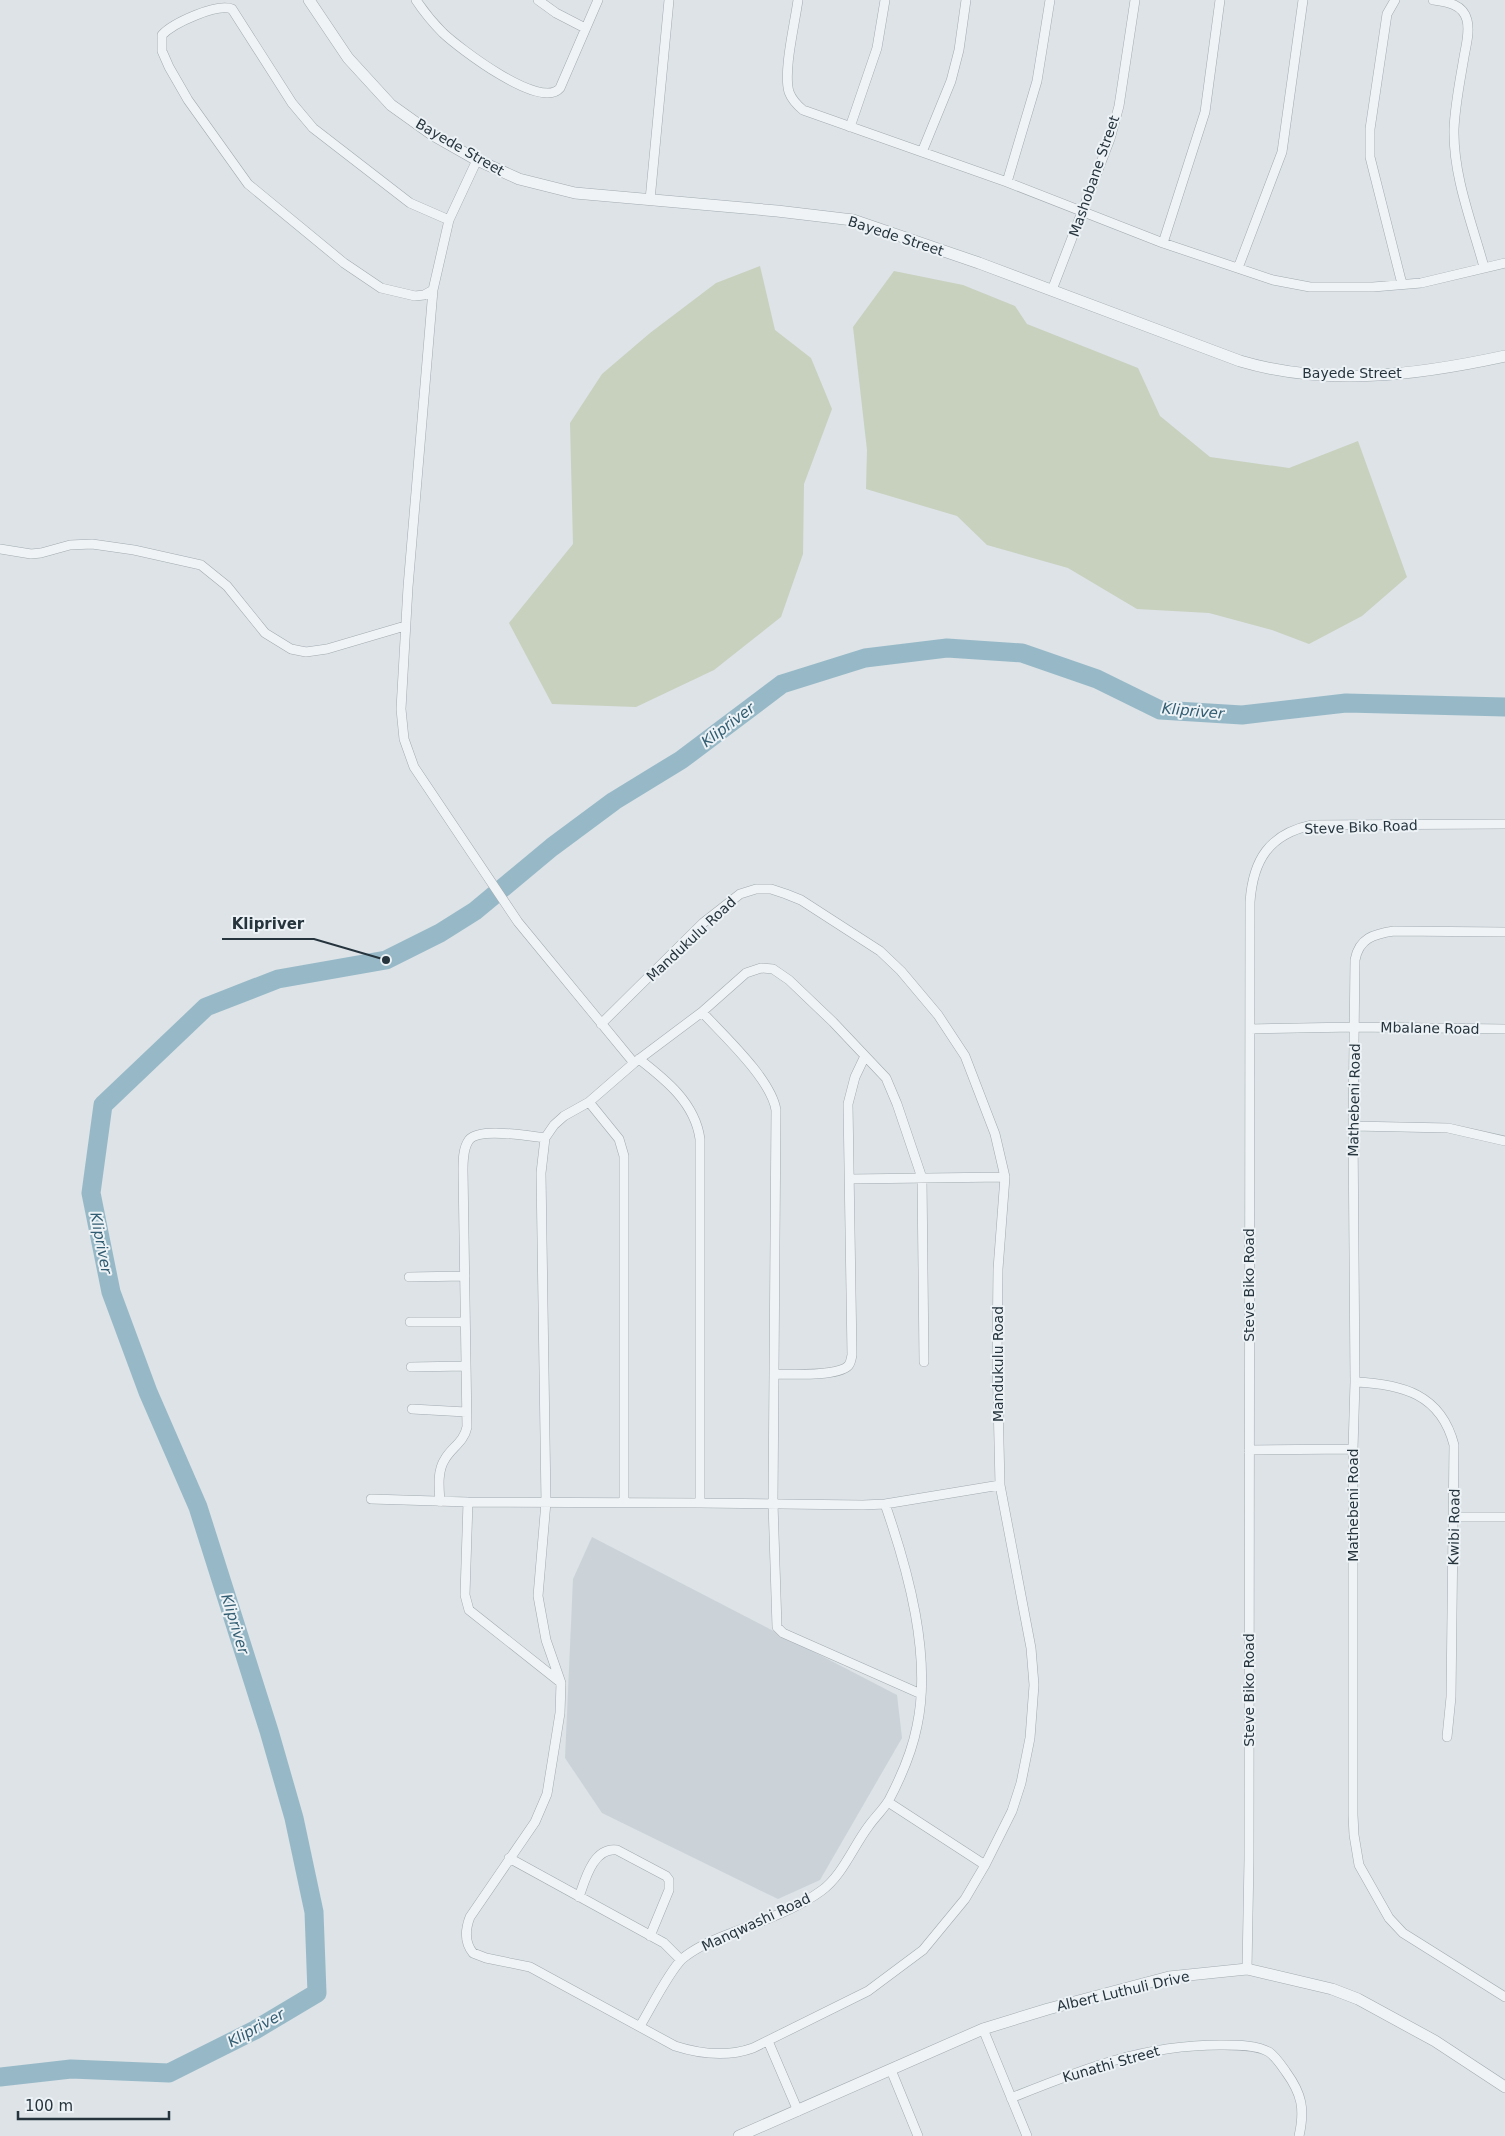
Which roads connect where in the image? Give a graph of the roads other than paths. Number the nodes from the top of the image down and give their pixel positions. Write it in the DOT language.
graph roads {
  1 [pos="309,0"];
  2 [pos="416,0"];
  3 [pos="538,0"];
  4 [pos="598,0"];
  5 [pos="670,0"];
  6 [pos="798,0"];
  7 [pos="885,0"];
  8 [pos="966,0"];
  9 [pos="1050,0"];
  10 [pos="1135,0"];
  11 [pos="1220,0"];
  12 [pos="1303,0"];
  13 [pos="1395,0"];
  14 [pos="1433,0"];
  15 [pos="585,28"];
  16 [pos="850,127"];
  17 [pos="922,152"];
  18 [pos="477,160"];
  19 [pos="1007,182"];
  20 [pos="650,200"];
  21 [pos="1083,212"];
  22 [pos="449,220"];
  23 [pos="1163,243"];
  24 [pos="1505,263"];
  25 [pos="1484,267"];
  26 [pos="1238,268"];
  27 [pos="1402,284"];
  28 [pos="433,290"];
  29 [pos="1052,290"];
  30 [pos="1505,356"];
  31 [pos="0,549"];
  32 [pos="405,626"];
  33 [pos="1505,824"];
  34 [pos="1505,932"];
  35 [pos="702,1012"];
  36 [pos="600,1024"];
  37 [pos="1355,1027"];
  38 [pos="1250,1029"];
  39 [pos="1505,1029"];
  40 [pos="865,1056"];
  41 [pos="637,1061"];
  42 [pos="590,1102"];
  43 [pos="1353,1126"];
  44 [pos="545,1138"];
  45 [pos="1505,1141"];
  46 [pos="1004,1177"];
  47 [pos="922,1178"];
  48 [pos="850,1179"];
  49 [pos="465,1276"];
  50 [pos="409,1277"];
  51 [pos="410,1322"];
  52 [pos="465,1322"];
  53 [pos="924,1362"];
  54 [pos="466,1366"];
  55 [pos="411,1367"];
  56 [pos="774,1374"];
  57 [pos="1356,1382"];
  58 [pos="412,1409"];
  59 [pos="466,1412"];
  60 [pos="1353,1448"];
  61 [pos="1249,1450"];
  62 [pos="1000,1485"];
  63 [pos="371,1499"];
  64 [pos="440,1502"];
  65 [pos="468,1502"];
  66 [pos="546,1502"];
  67 [pos="624,1502"];
  68 [pos="700,1503"];
  69 [pos="773,1504"];
  70 [pos="885,1504"];
  71 [pos="1454,1517"];
  72 [pos="1505,1517"];
  73 [pos="561,1682"];
  74 [pos="922,1694"];
  75 [pos="1447,1737"];
  76 [pos="888,1802"];
  77 [pos="509,1858"];
  78 [pos="985,1865"];
  79 [pos="579,1897"];
  80 [pos="650,1936"];
  81 [pos="681,1960"];
  82 [pos="1247,1969"];
  83 [pos="1505,1998"];
  84 [pos="640,2026"];
  85 [pos="983,2029"];
  86 [pos="768,2041"];
  87 [pos="891,2070"];
  88 [pos="1505,2087"];
  89 [pos="1011,2098"];
  90 [pos="798,2111"];
  91 [pos="739,2136"];
  92 [pos="918,2136"];
  93 [pos="1027,2136"];
  94 [pos="1299,2136"];
  1 -- 18 [label="street, Bayede Street"];
  2 -- 15 [label="street"];
  3 -- 15 [label="street"];
  4 -- 15 [label="street"];
  5 -- 20 [label="street"];
  6 -- 16 [label="street"];
  7 -- 16 [label="street"];
  8 -- 17 [label="street"];
  9 -- 19 [label="street"];
  10 -- 21 [label="street, Mashobane Street"];
  11 -- 23 [label="street"];
  12 -- 26 [label="street"];
  13 -- 27 [label="street"];
  14 -- 25 [label="street"];
  16 -- 17 [label="street"];
  17 -- 19 [label="street"];
  18 -- 20 [label="street, Bayede Street"];
  18 -- 22 [label="street"];
  19 -- 21 [label="street"];
  20 -- 29 [label="street, Bayede Street"];
  21 -- 23 [label="street"];
  21 -- 29 [label="street, Mashobane Street"];
  22 -- 28 [label="street"];
  22 -- 28 [label="street"];
  23 -- 26 [label="street"];
  24 -- 25 [label="street"];
  25 -- 27 [label="street"];
  26 -- 27 [label="street"];
  28 -- 32 [label="street"];
  29 -- 30 [label="street, Bayede Street"];
  31 -- 32 [label="street"];
  32 -- 36 [label="street"];
  33 -- 38 [label="street, Steve Biko Road"];
  34 -- 37 [label="street, Mathebeni Road"];
  35 -- 40 [label="street"];
  35 -- 41 [label="street"];
  35 -- 56 [label="street"];
  36 -- 41 [label="street"];
  36 -- 46 [label="street, Mandukulu Road"];
  37 -- 38 [label="street, Mbalane Road"];
  37 -- 39 [label="street, Mbalane Road"];
  37 -- 43 [label="street, Mathebeni Road"];
  38 -- 61 [label="street, Steve Biko Road"];
  40 -- 47 [label="street"];
  40 -- 48 [label="street"];
  41 -- 42 [label="street"];
  41 -- 68 [label="street"];
  42 -- 44 [label="street"];
  42 -- 67 [label="street"];
  43 -- 45 [label="street"];
  43 -- 57 [label="street, Mathebeni Road"];
  44 -- 49 [label="street"];
  44 -- 66 [label="street"];
  46 -- 47 [label="street"];
  46 -- 62 [label="street, Mandukulu Road"];
  47 -- 48 [label="street"];
  47 -- 53 [label="street"];
  48 -- 56 [label="street"];
  49 -- 50 [label="street"];
  49 -- 52 [label="street"];
  51 -- 52 [label="street"];
  52 -- 54 [label="street"];
  54 -- 55 [label="street"];
  54 -- 59 [label="street"];
  56 -- 69 [label="street"];
  57 -- 60 [label="street, Mathebeni Road"];
  57 -- 71 [label="street, Kwibi Road"];
  58 -- 59 [label="street"];
  59 -- 64 [label="street"];
  60 -- 61 [label="street"];
  60 -- 83 [label="street, Mathebeni Road"];
  61 -- 82 [label="street, Steve Biko Road"];
  62 -- 70 [label="street"];
  62 -- 78 [label="street, Mandukulu Road"];
  63 -- 64 [label="street"];
  64 -- 65 [label="street"];
  65 -- 66 [label="street"];
  65 -- 73 [label="street"];
  66 -- 67 [label="street"];
  66 -- 73 [label="street"];
  67 -- 68 [label="street"];
  68 -- 69 [label="street"];
  69 -- 70 [label="street"];
  69 -- 74 [label="street"];
  70 -- 74 [label="street, Manqwashi Road"];
  71 -- 72 [label="street"];
  71 -- 75 [label="street, Kwibi Road"];
  73 -- 77 [label="street"];
  74 -- 76 [label="street, Manqwashi Road"];
  76 -- 78 [label="street"];
  76 -- 81 [label="street, Manqwashi Road"];
  77 -- 79 [label="street"];
  77 -- 84 [label="street, Mandukulu Road"];
  78 -- 86 [label="street, Mandukulu Road"];
  79 -- 80 [label="street"];
  79 -- 80 [label="street"];
  80 -- 81 [label="street"];
  81 -- 84 [label="street, Manqwashi Road"];
  82 -- 85 [label="street, Albert Luthuli Drive"];
  82 -- 88 [label="street, Albert Luthuli Drive"];
  84 -- 86 [label="street, Mandukulu Road"];
  85 -- 87 [label="street, Albert Luthuli Drive"];
  85 -- 89 [label="street"];
  86 -- 90 [label="street"];
  87 -- 90 [label="street, Albert Luthuli Drive"];
  87 -- 92 [label="street"];
  89 -- 93 [label="street"];
  89 -- 94 [label="street, Kunathi Street"];
  90 -- 91 [label="street, Albert Luthuli Drive"];
}
